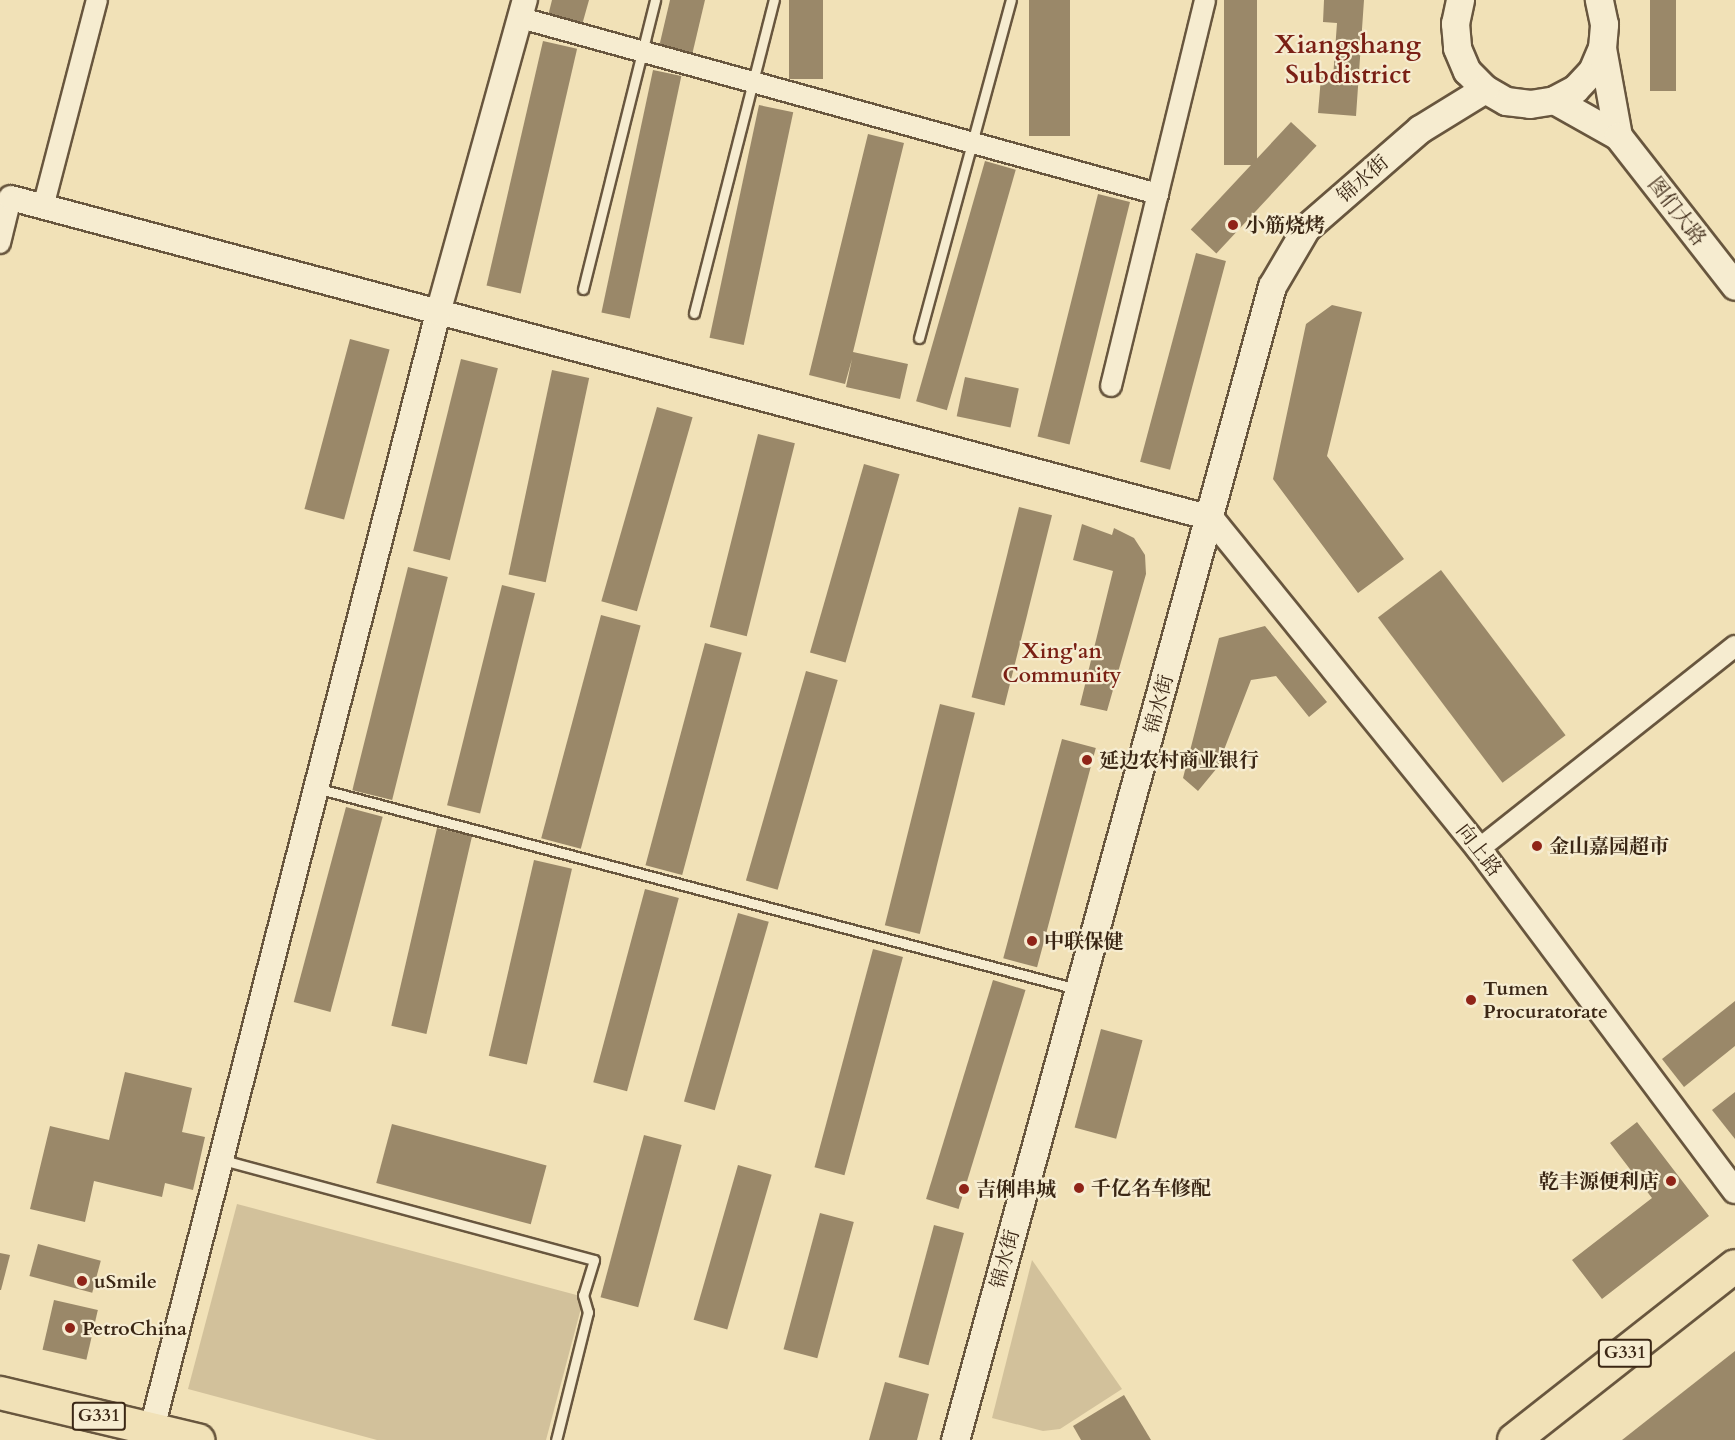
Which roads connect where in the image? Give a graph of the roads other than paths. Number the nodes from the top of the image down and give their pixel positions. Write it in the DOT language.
graph roads {
  1 [pos="97,0"];
  2 [pos="655,0"];
  3 [pos="774,0"];
  4 [pos="1011,0"];
  5 [pos="1205,0"];
  6 [pos="1460,0"];
  7 [pos="1599,0"];
  8 [pos="523,9"];
  9 [pos="1602,48"];
  10 [pos="642,52"];
  11 [pos="753,82"];
  12 [pos="1485,89"];
  13 [pos="1554,100"];
  14 [pos="1618,136"];
  15 [pos="972,143"];
  16 [pos="1158,194"];
  17 [pos="6,196"];
  18 [pos="43,207"];
  19 [pos="0,243"];
  20 [pos="1735,286"];
  21 [pos="583,289"];
  22 [pos="438,313"];
  23 [pos="694,313"];
  24 [pos="919,338"];
  25 [pos="1111,386"];
  26 [pos="1211,518"];
  27 [pos="1735,646"];
  28 [pos="316,788"];
  29 [pos="1479,849"];
  30 [pos="1080,990"];
  31 [pos="221,1159"];
  32 [pos="1735,1191"];
  33 [pos="1735,1266"];
  34 [pos="0,1393"];
  35 [pos="150,1434"];
  36 [pos="198,1440"];
  37 [pos="556,1440"];
  38 [pos="955,1440"];
  39 [pos="1514,1440"];
  1 -- 18 [label="street"];
  2 -- 10 [label="lane"];
  3 -- 11 [label="lane"];
  4 -- 15 [label="lane"];
  5 -- 16 [label="street"];
  6 -- 12 [label="main road"];
  7 -- 9 [label="main road"];
  8 -- 10 [label="street"];
  8 -- 22 [label="street"];
  9 -- 13 [label="main road"];
  9 -- 14 [label="main road"];
  10 -- 11 [label="street"];
  10 -- 21 [label="lane"];
  11 -- 15 [label="street"];
  11 -- 23 [label="lane"];
  12 -- 13 [label="main road"];
  12 -- 26 [label="main road, 锦水街"];
  13 -- 14 [label="main road"];
  14 -- 20 [label="main road, 图们大路"];
  15 -- 16 [label="street"];
  15 -- 24 [label="lane"];
  16 -- 25 [label="street"];
  17 -- 18 [label="street"];
  17 -- 19 [label="street"];
  18 -- 22 [label="street"];
  22 -- 26 [label="street"];
  22 -- 28 [label="street"];
  26 -- 29 [label="street, 向上路"];
  26 -- 30 [label="main road, 锦水街"];
  27 -- 29 [label="street"];
  28 -- 30 [label="lane"];
  28 -- 31 [label="street"];
  29 -- 32 [label="street, 向上路"];
  30 -- 38 [label="main road, 锦水街"];
  31 -- 35 [label="street"];
  31 -- 37 [label="lane"];
  33 -- 39 [label="highway, G331"];
  34 -- 35 [label="highway, G331"];
  35 -- 36 [label="highway, G331"];
}
